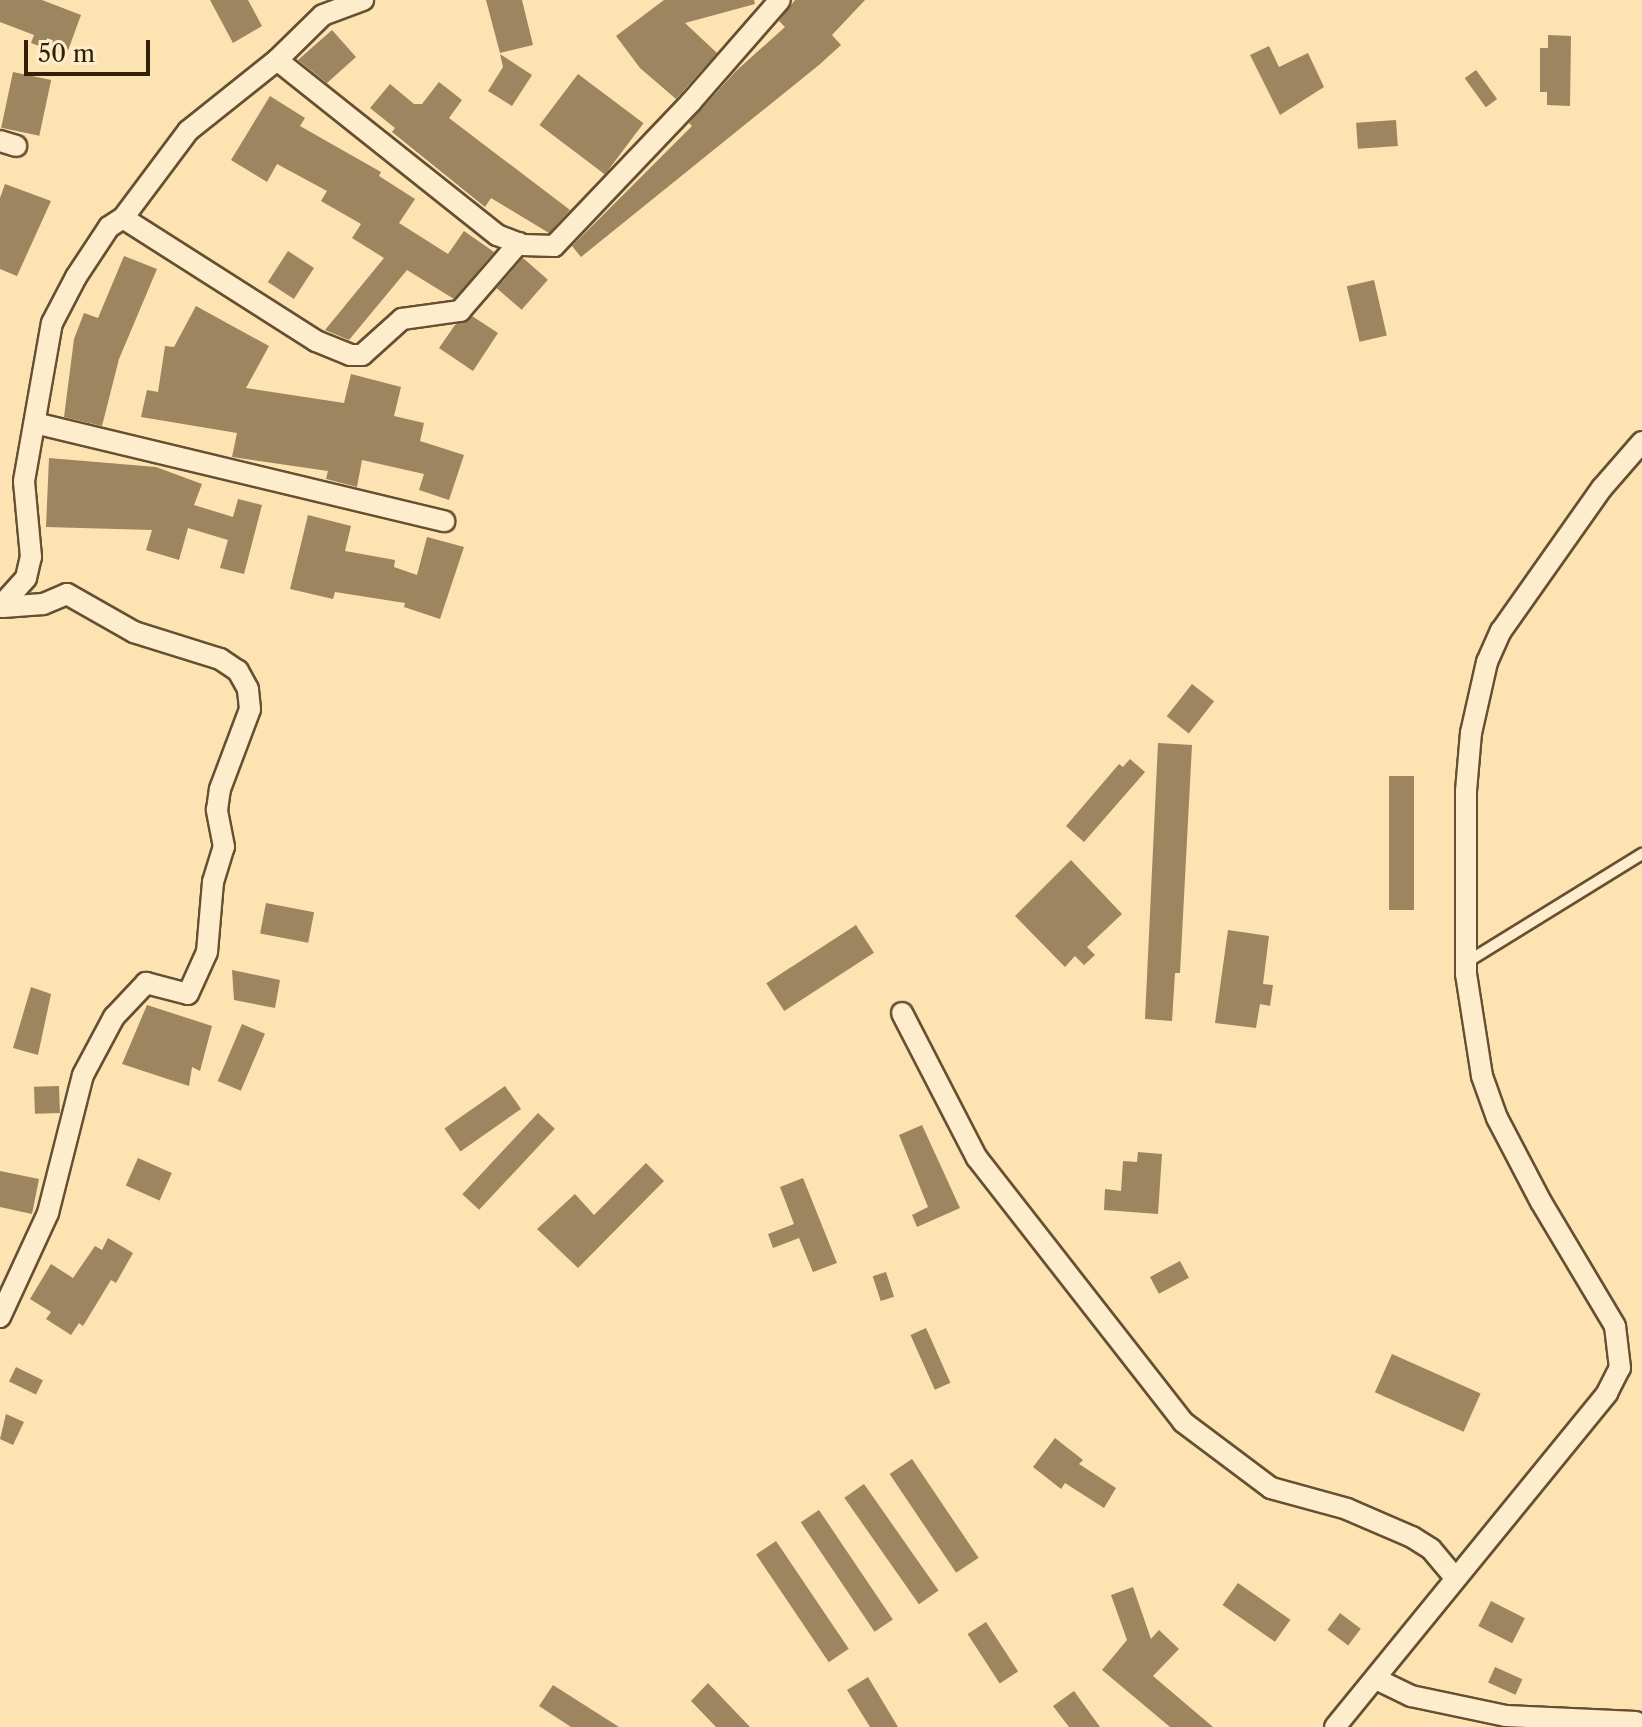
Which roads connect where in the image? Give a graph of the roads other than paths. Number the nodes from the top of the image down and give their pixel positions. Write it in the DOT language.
graph roads {
  1 [pos="363,0"];
  2 [pos="780,0"];
  3 [pos="277,60"];
  4 [pos="123,218"];
  5 [pos="519,243"];
  6 [pos="35,423"];
  7 [pos="1642,442"];
  8 [pos="444,521"];
  9 [pos="2,607"];
  10 [pos="1642,854"];
  11 [pos="1466,963"];
  12 [pos="902,1013"];
  13 [pos="0,1317"];
  14 [pos="1455,1578"];
  15 [pos="1376,1679"];
  16 [pos="1636,1722"];
  17 [pos="1335,1727"];
  1 -- 3 [label="street"];
  2 -- 5 [label="street"];
  3 -- 4 [label="street"];
  3 -- 5 [label="street"];
  4 -- 5 [label="street"];
  4 -- 6 [label="street"];
  6 -- 8 [label="street"];
  6 -- 9 [label="street"];
  7 -- 11 [label="street"];
  9 -- 13 [label="street"];
  10 -- 11 [label="lane"];
  11 -- 14 [label="street"];
  12 -- 14 [label="street"];
  14 -- 15 [label="street"];
  15 -- 16 [label="street"];
  15 -- 17 [label="street"];
}
